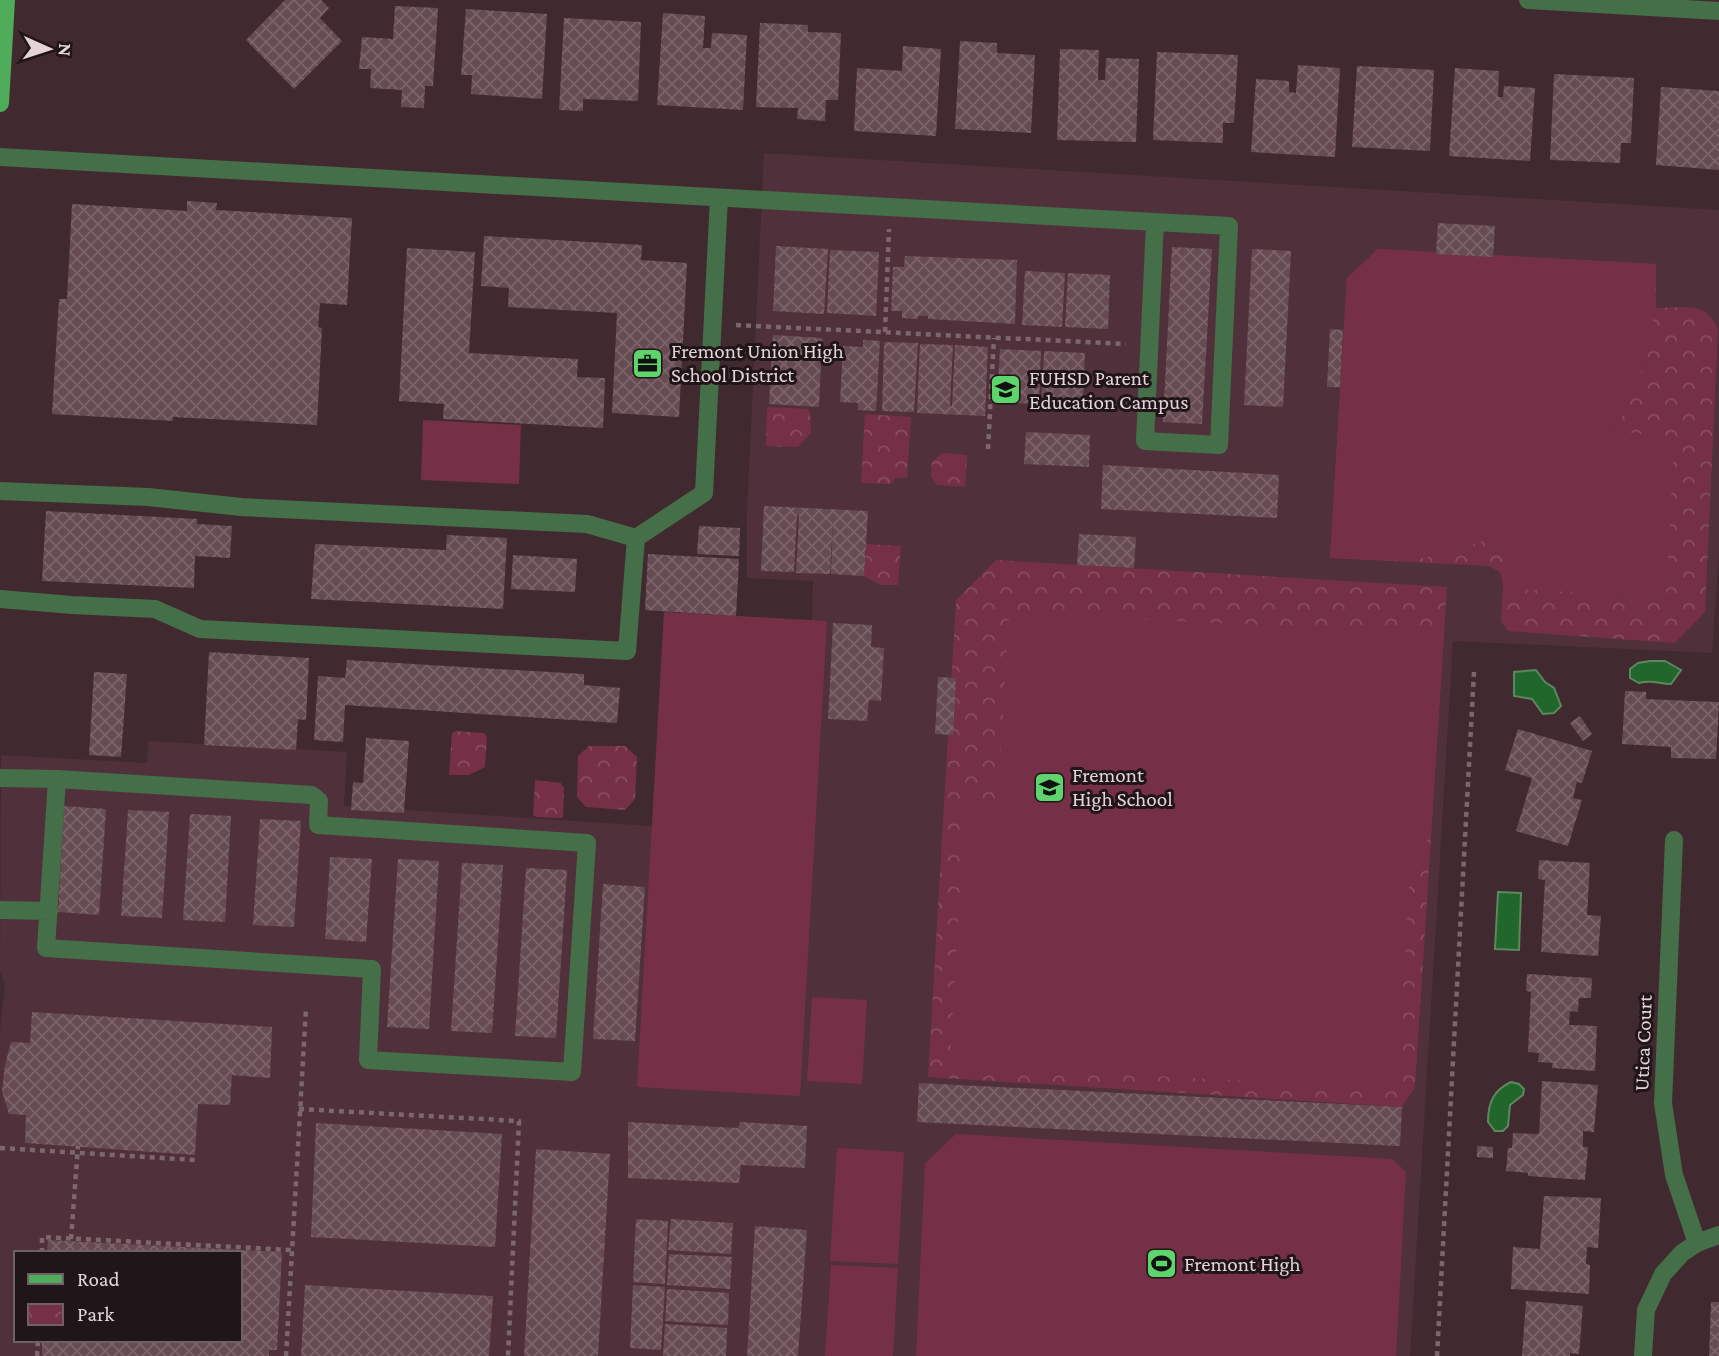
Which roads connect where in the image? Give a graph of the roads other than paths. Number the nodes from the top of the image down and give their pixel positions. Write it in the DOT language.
graph roads {
  1 [pos="6,0"];
  2 [pos="1528,0"];
  3 [pos="1719,11"];
  4 [pos="0,103"];
  5 [pos="0,157"];
  6 [pos="719,198"];
  7 [pos="1155,222"];
  8 [pos="0,491"];
  9 [pos="636,538"];
  10 [pos="0,599"];
  11 [pos="0,778"];
  12 [pos="57,779"];
  13 [pos="1674,840"];
  14 [pos="0,910"];
  15 [pos="48,911"];
  16 [pos="1719,1235"];
  17 [pos="1697,1242"];
  18 [pos="1643,1356"];
  1 -- 4 [label="main road"];
  2 -- 3 [label="street"];
  5 -- 6 [label="street"];
  6 -- 7 [label="street"];
  6 -- 9 [label="street"];
  7 -- 7 [label="street"];
  8 -- 9 [label="street"];
  9 -- 10 [label="street"];
  11 -- 12 [label="street"];
  12 -- 15 [label="street"];
  12 -- 15 [label="street"];
  13 -- 17 [label="street, Utica Court"];
  14 -- 15 [label="street"];
  16 -- 17 [label="street"];
  17 -- 18 [label="street"];
}
